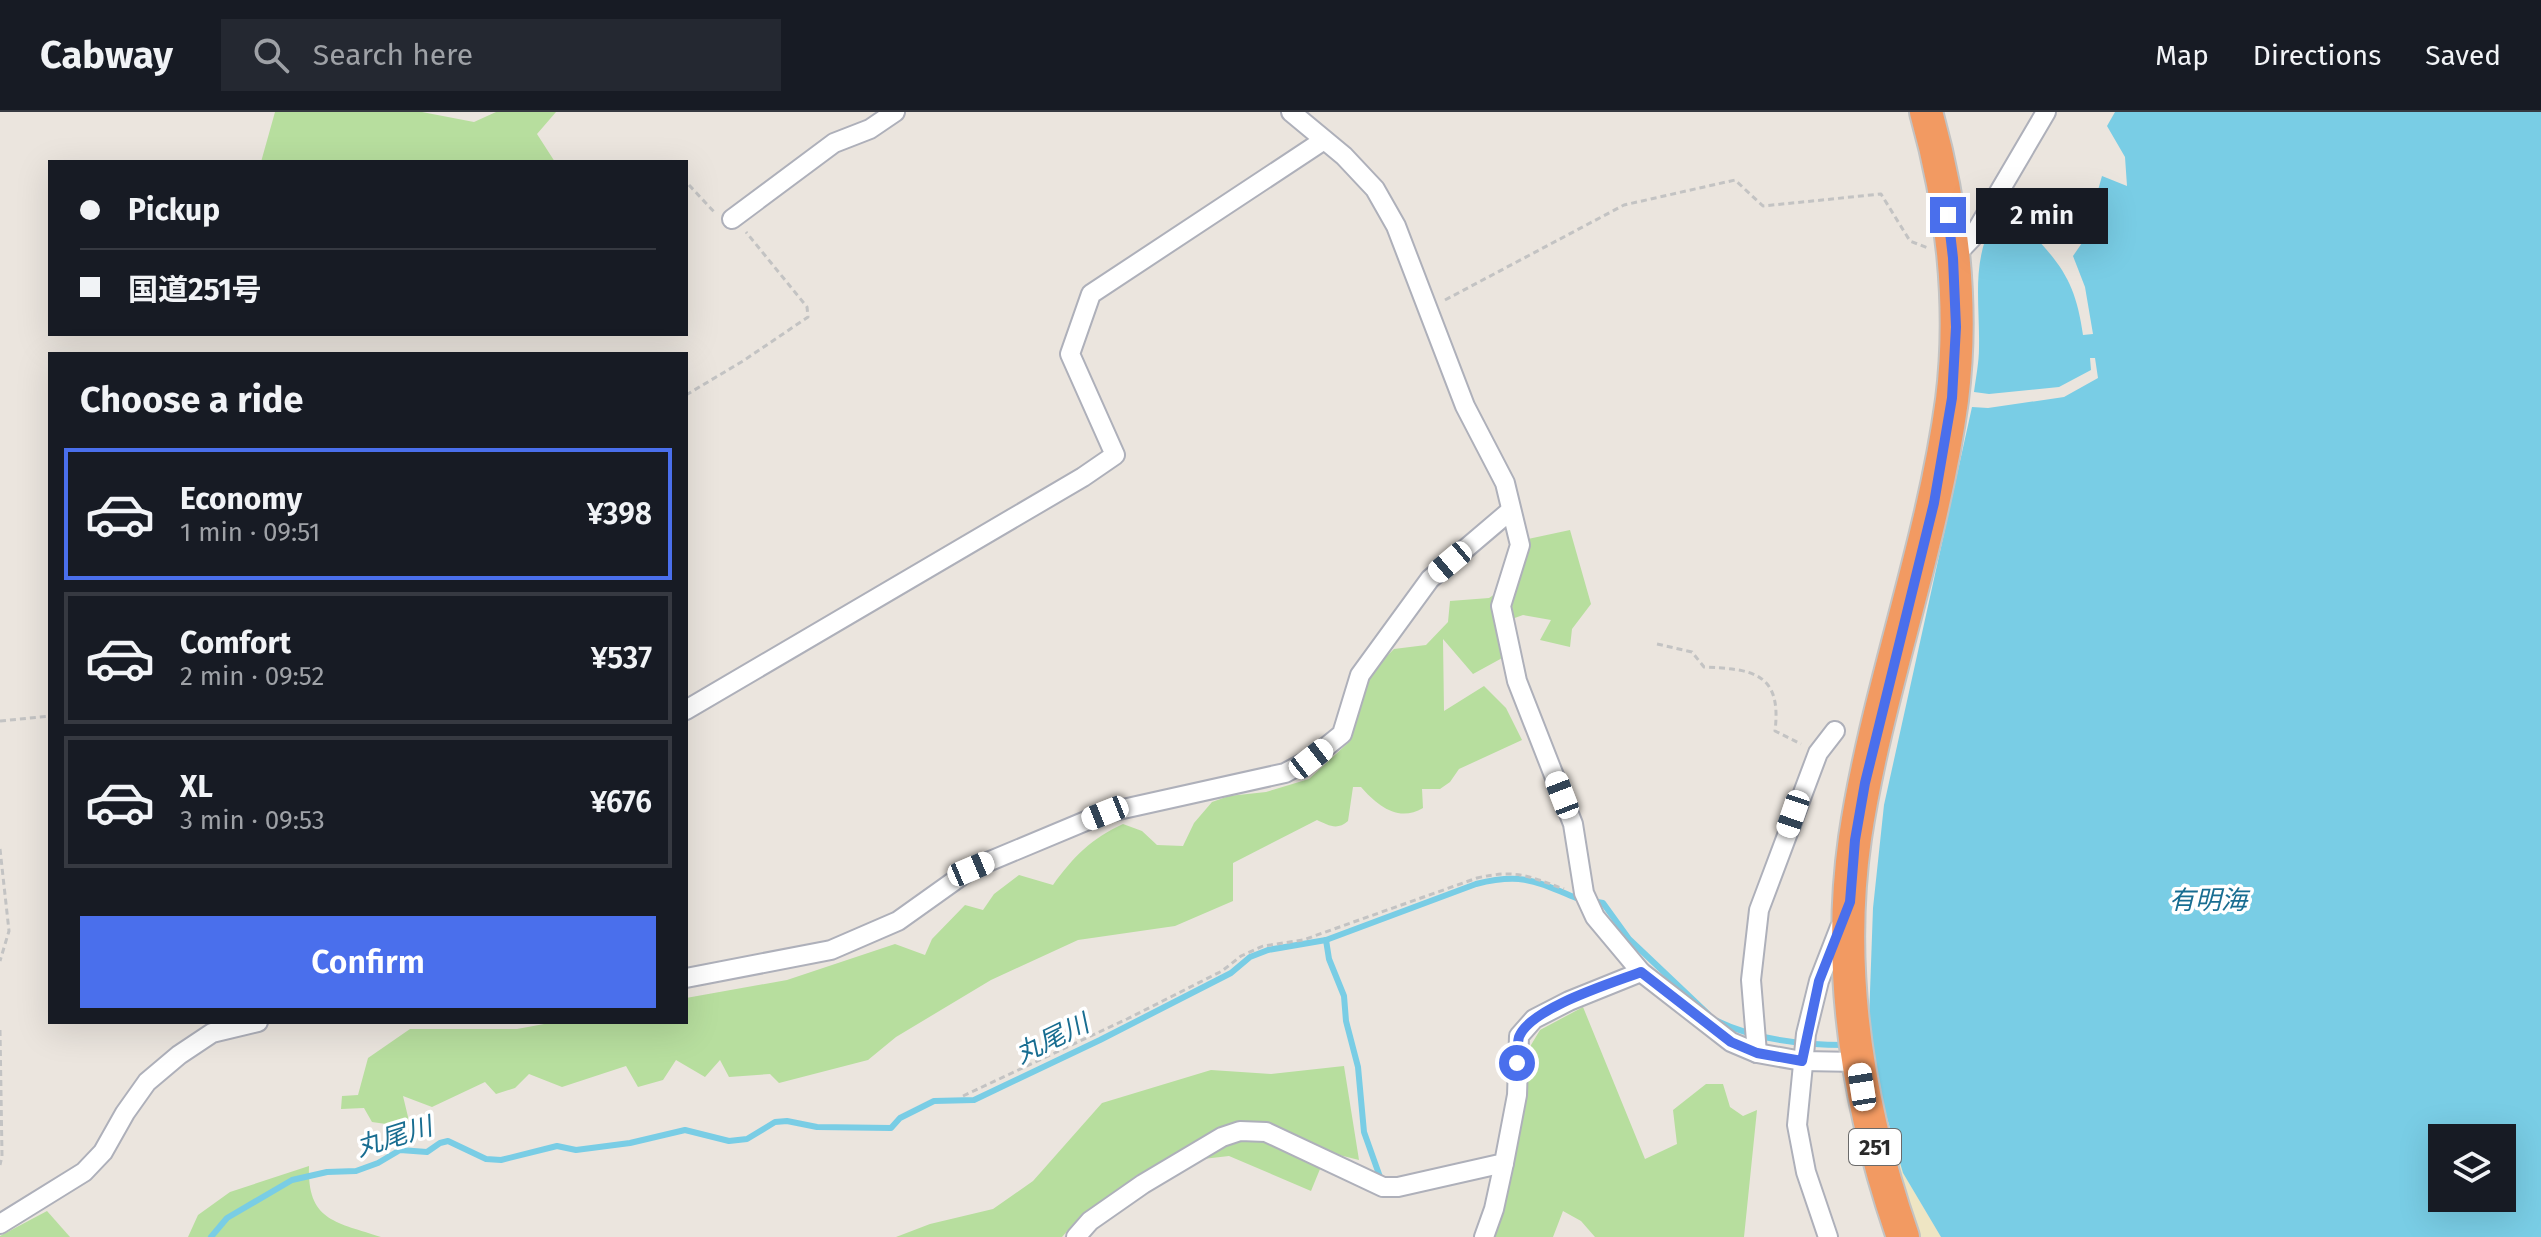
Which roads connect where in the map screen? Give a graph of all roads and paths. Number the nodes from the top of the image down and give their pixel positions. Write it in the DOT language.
graph roads {
  1 [pos="895,112"];
  2 [pos="1291,112"];
  3 [pos="1926,112"];
  4 [pos="2046,112"];
  5 [pos="1324,140"];
  6 [pos="689,185"];
  7 [pos="732,219"];
  8 [pos="1953,258"];
  9 [pos="1427,309"];
  10 [pos="688,394"];
  11 [pos="1510,511"];
  12 [pos="1657,644"];
  13 [pos="688,709"];
  14 [pos="48,716"];
  15 [pos="0,721"];
  16 [pos="1835,731"];
  17 [pos="1818,753"];
  18 [pos="0,849"];
  19 [pos="1586,899"];
  20 [pos="1850,902"];
  21 [pos="0,961"];
  22 [pos="1641,972"];
  23 [pos="688,978"];
  24 [pos="250,1024"];
  25 [pos="0,1030"];
  26 [pos="1756,1042"];
  27 [pos="1804,1048"];
  28 [pos="1857,1051"];
  29 [pos="963,1096"];
  30 [pos="1504,1163"];
  31 [pos="0,1165"];
  32 [pos="0,1224"];
  33 [pos="1076,1237"];
  34 [pos="1484,1237"];
  35 [pos="1828,1237"];
  36 [pos="1903,1237"];
  1 -- 7 [label="street"];
  2 -- 5 [label="street"];
  3 -- 8 [label="highway, 251"];
  4 -- 8 [label="street"];
  5 -- 9 [label="street"];
  5 -- 13 [label="street"];
  6 -- 7 [label="path"];
  7 -- 10 [label="path"];
  8 -- 9 [label="path"];
  8 -- 20 [label="highway, 251"];
  9 -- 11 [label="street"];
  11 -- 19 [label="street"];
  11 -- 23 [label="street"];
  12 -- 17 [label="path"];
  14 -- 15 [label="path"];
  16 -- 17 [label="street"];
  17 -- 26 [label="street"];
  18 -- 21 [label="path"];
  19 -- 22 [label="street"];
  19 -- 29 [label="path"];
  20 -- 27 [label="street"];
  20 -- 28 [label="highway, 251"];
  22 -- 26 [label="street"];
  22 -- 30 [label="street"];
  24 -- 32 [label="street"];
  25 -- 31 [label="path"];
  26 -- 27 [label="street"];
  27 -- 28 [label="street"];
  27 -- 35 [label="street"];
  28 -- 36 [label="highway, 251"];
  30 -- 33 [label="street"];
  30 -- 34 [label="street"];
}
